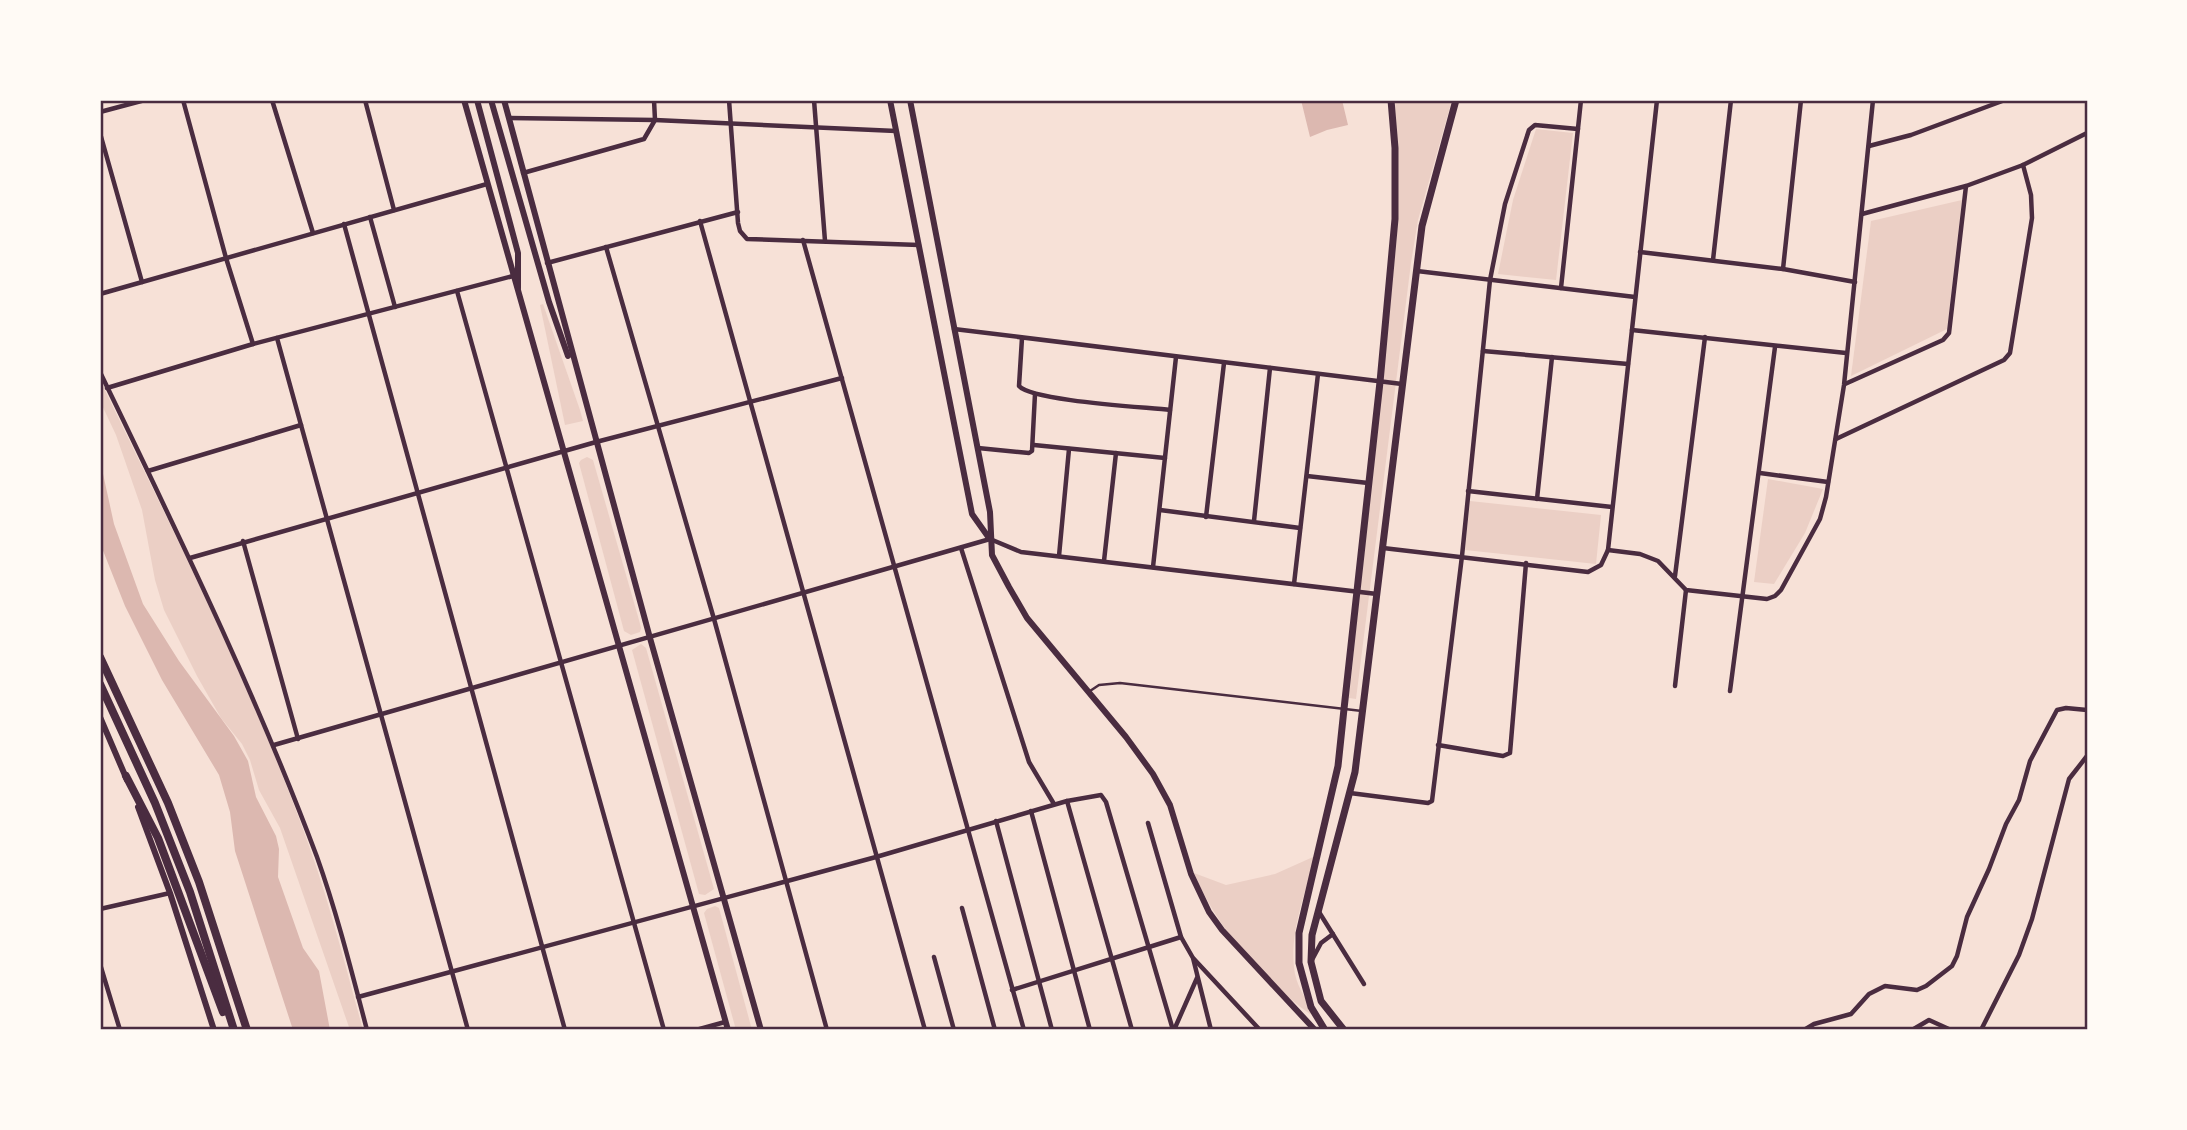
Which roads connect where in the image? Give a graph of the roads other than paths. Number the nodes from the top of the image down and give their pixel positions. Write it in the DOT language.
graph roads {
  1 [pos="145,100"];
  2 [pos="183,100"];
  3 [pos="272,100"];
  4 [pos="365,100"];
  5 [pos="464,100"];
  6 [pos="477,100"];
  7 [pos="491,100"];
  8 [pos="504,100"];
  9 [pos="654,100"];
  10 [pos="729,100"];
  11 [pos="814,100"];
  12 [pos="890,100"];
  13 [pos="910,100"];
  14 [pos="1391,100"];
  15 [pos="1456,100"];
  16 [pos="1581,100"];
  17 [pos="1657,100"];
  18 [pos="1731,100"];
  19 [pos="1801,100"];
  20 [pos="1873,100"];
  21 [pos="2005,100"];
  22 [pos="100,112"];
  23 [pos="509,118"];
  24 [pos="655,120"];
  25 [pos="731,123"];
  26 [pos="817,128"];
  27 [pos="1578,129"];
  28 [pos="896,131"];
  29 [pos="100,133"];
  30 [pos="2087,133"];
  31 [pos="1869,146"];
  32 [pos="2023,165"];
  33 [pos="523,173"];
  34 [pos="486,184"];
  35 [pos="1966,186"];
  36 [pos="394,210"];
  37 [pos="738,212"];
  38 [pos="1861,214"];
  39 [pos="370,217"];
  40 [pos="699,221"];
  41 [pos="344,224"];
  42 [pos="313,233"];
  43 [pos="803,240"];
  44 [pos="825,241"];
  45 [pos="920,245"];
  46 [pos="606,247"];
  47 [pos="1640,252"];
  48 [pos="226,258"];
  49 [pos="1713,260"];
  50 [pos="547,263"];
  51 [pos="1783,269"];
  52 [pos="1415,271"];
  53 [pos="513,276"];
  54 [pos="1490,280"];
  55 [pos="142,282"];
  56 [pos="1855,282"];
  57 [pos="1561,288"];
  58 [pos="457,291"];
  59 [pos="100,294"];
  60 [pos="518,296"];
  61 [pos="1635,297"];
  62 [pos="395,307"];
  63 [pos="369,314"];
  64 [pos="953,329"];
  65 [pos="1632,330"];
  66 [pos="1705,337"];
  67 [pos="277,338"];
  68 [pos="1022,338"];
  69 [pos="253,344"];
  70 [pos="1775,347"];
  71 [pos="1483,351"];
  72 [pos="1846,353"];
  73 [pos="1176,356"];
  74 [pos="1552,357"];
  75 [pos="1224,363"];
  76 [pos="1628,365"];
  77 [pos="1270,368"];
  78 [pos="100,372"];
  79 [pos="1318,374"];
  80 [pos="842,378"];
  81 [pos="1380,382"];
  82 [pos="1402,384"];
  83 [pos="1844,385"];
  84 [pos="107,388"];
  85 [pos="1035,394"];
  86 [pos="750,402"];
  87 [pos="585,404"];
  88 [pos="1170,410"];
  89 [pos="301,425"];
  90 [pos="656,426"];
  91 [pos="1836,439"];
  92 [pos="596,442"];
  93 [pos="1034,445"];
  94 [pos="977,448"];
  95 [pos="1069,449"];
  96 [pos="564,452"];
  97 [pos="1116,453"];
  98 [pos="1165,458"];
  99 [pos="507,469"];
  100 [pos="148,471"];
  101 [pos="1760,473"];
  102 [pos="1307,476"];
  103 [pos="1828,482"];
  104 [pos="1368,483"];
  105 [pos="1468,491"];
  106 [pos="418,494"];
  107 [pos="1537,499"];
  108 [pos="1612,507"];
  109 [pos="1160,510"];
  110 [pos="1206,517"];
  111 [pos="329,519"];
  112 [pos="1254,521"];
  113 [pos="1300,528"];
  114 [pos="990,539"];
  115 [pos="243,541"];
  116 [pos="961,548"];
  117 [pos="1382,548"];
  118 [pos="1608,550"];
  119 [pos="1059,556"];
  120 [pos="1462,556"];
  121 [pos="190,558"];
  122 [pos="1104,561"];
  123 [pos="1526,563"];
  124 [pos="1153,567"];
  125 [pos="895,568"];
  126 [pos="1675,577"];
  127 [pos="1294,584"];
  128 [pos="1686,590"];
  129 [pos="1356,591"];
  130 [pos="1377,594"];
  131 [pos="802,595"];
  132 [pos="1744,598"];
  133 [pos="714,619"];
  134 [pos="650,638"];
  135 [pos="620,647"];
  136 [pos="100,657"];
  137 [pos="561,663"];
  138 [pos="100,684"];
  139 [pos="1675,686"];
  140 [pos="471,689"];
  141 [pos="1730,691"];
  142 [pos="1088,693"];
  143 [pos="1344,709"];
  144 [pos="2087,710"];
  145 [pos="1362,711"];
  146 [pos="382,714"];
  147 [pos="100,717"];
  148 [pos="103,732"];
  149 [pos="298,739"];
  150 [pos="274,745"];
  151 [pos="1438,745"];
  152 [pos="2087,756"];
  153 [pos="125,776"];
  154 [pos="1350,793"];
  155 [pos="1067,801"];
  156 [pos="1054,804"];
  157 [pos="1031,811"];
  158 [pos="996,821"];
  159 [pos="1148,823"];
  160 [pos="968,830"];
  161 [pos="876,857"];
  162 [pos="786,880"];
  163 [pos="170,893"];
  164 [pos="723,897"];
  165 [pos="693,905"];
  166 [pos="962,908"];
  167 [pos="100,909"];
  168 [pos="1317,909"];
  169 [pos="634,922"];
  170 [pos="1333,934"];
  171 [pos="1181,936"];
  172 [pos="542,947"];
  173 [pos="1147,948"];
  174 [pos="934,957"];
  175 [pos="1193,958"];
  176 [pos="1112,960"];
  177 [pos="1311,962"];
  178 [pos="100,964"];
  179 [pos="1073,971"];
  180 [pos="453,972"];
  181 [pos="1197,978"];
  182 [pos="1038,982"];
  183 [pos="1364,984"];
  184 [pos="1012,990"];
  185 [pos="358,997"];
  186 [pos="725,1022"];
  187 [pos="120,1030"];
  188 [pos="214,1030"];
  189 [pos="233,1030"];
  190 [pos="247,1030"];
  191 [pos="367,1030"];
  192 [pos="468,1030"];
  193 [pos="565,1030"];
  194 [pos="664,1030"];
  195 [pos="696,1030"];
  196 [pos="728,1030"];
  197 [pos="761,1030"];
  198 [pos="827,1030"];
  199 [pos="925,1030"];
  200 [pos="954,1030"];
  201 [pos="995,1030"];
  202 [pos="1024,1030"];
  203 [pos="1052,1030"];
  204 [pos="1090,1030"];
  205 [pos="1132,1030"];
  206 [pos="1173,1030"];
  207 [pos="1211,1030"];
  208 [pos="1260,1030"];
  209 [pos="1315,1030"];
  210 [pos="1325,1030"];
  211 [pos="1344,1030"];
  212 [pos="1804,1030"];
  213 [pos="1912,1030"];
  214 [pos="1951,1030"];
  215 [pos="1981,1030"];
  1 -- 22 [label="street"];
  2 -- 48 [label="street"];
  3 -- 42 [label="street"];
  4 -- 36 [label="street"];
  5 -- 34 [label="main road"];
  6 -- 60 [label="main road"];
  7 -- 87 [label="main road"];
  8 -- 23 [label="main road"];
  9 -- 24 [label="street"];
  10 -- 25 [label="street"];
  11 -- 26 [label="street"];
  12 -- 28 [label="main road"];
  13 -- 64 [label="main road"];
  14 -- 81 [label="main road"];
  15 -- 52 [label="main road"];
  16 -- 27 [label="street"];
  17 -- 47 [label="street"];
  18 -- 49 [label="street"];
  19 -- 51 [label="street"];
  20 -- 31 [label="street"];
  21 -- 31 [label="street"];
  23 -- 24 [label="street"];
  23 -- 33 [label="main road"];
  24 -- 25 [label="street"];
  24 -- 33 [label="street"];
  25 -- 26 [label="street"];
  25 -- 37 [label="street"];
  26 -- 28 [label="street"];
  26 -- 44 [label="street"];
  27 -- 54 [label="street"];
  27 -- 57 [label="street"];
  28 -- 45 [label="main road"];
  29 -- 55 [label="street"];
  30 -- 32 [label="street"];
  31 -- 38 [label="street"];
  32 -- 35 [label="street"];
  32 -- 91 [label="street"];
  33 -- 50 [label="main road"];
  34 -- 36 [label="street"];
  34 -- 53 [label="main road"];
  35 -- 38 [label="street"];
  35 -- 83 [label="street"];
  36 -- 39 [label="street"];
  37 -- 40 [label="street"];
  37 -- 43 [label="street"];
  38 -- 56 [label="street"];
  39 -- 41 [label="street"];
  39 -- 62 [label="street"];
  40 -- 46 [label="street"];
  40 -- 86 [label="street"];
  41 -- 42 [label="street"];
  41 -- 63 [label="street"];
  42 -- 48 [label="street"];
  43 -- 44 [label="street"];
  43 -- 80 [label="street"];
  44 -- 45 [label="street"];
  45 -- 114 [label="main road"];
  46 -- 50 [label="street"];
  46 -- 90 [label="street"];
  47 -- 49 [label="street"];
  47 -- 61 [label="street"];
  48 -- 55 [label="street"];
  48 -- 69 [label="street"];
  49 -- 51 [label="street"];
  50 -- 87 [label="main road"];
  51 -- 56 [label="street"];
  52 -- 54 [label="street"];
  52 -- 82 [label="main road"];
  53 -- 58 [label="street"];
  53 -- 60 [label="main road"];
  54 -- 57 [label="street"];
  54 -- 71 [label="street"];
  55 -- 59 [label="street"];
  56 -- 72 [label="street"];
  57 -- 61 [label="street"];
  58 -- 62 [label="street"];
  58 -- 99 [label="street"];
  60 -- 96 [label="main road"];
  61 -- 65 [label="street"];
  62 -- 63 [label="street"];
  63 -- 67 [label="street"];
  63 -- 106 [label="street"];
  64 -- 68 [label="street"];
  64 -- 94 [label="main road"];
  65 -- 66 [label="street"];
  65 -- 76 [label="street"];
  66 -- 70 [label="street"];
  66 -- 126 [label="street"];
  67 -- 69 [label="street"];
  67 -- 89 [label="street"];
  68 -- 73 [label="street"];
  68 -- 85 [label="street"];
  69 -- 84 [label="street"];
  70 -- 72 [label="street"];
  70 -- 101 [label="street"];
  71 -- 74 [label="street"];
  71 -- 105 [label="street"];
  72 -- 83 [label="street"];
  73 -- 75 [label="street"];
  73 -- 88 [label="street"];
  74 -- 76 [label="street"];
  74 -- 107 [label="street"];
  75 -- 77 [label="street"];
  75 -- 110 [label="street"];
  76 -- 108 [label="street"];
  77 -- 79 [label="street"];
  77 -- 112 [label="street"];
  78 -- 84 [label="street"];
  79 -- 81 [label="street"];
  79 -- 102 [label="street"];
  80 -- 86 [label="street"];
  80 -- 125 [label="street"];
  81 -- 82 [label="street"];
  81 -- 104 [label="main road"];
  82 -- 117 [label="main road"];
  83 -- 91 [label="street"];
  84 -- 100 [label="street"];
  85 -- 88 [label="street"];
  85 -- 93 [label="street"];
  86 -- 90 [label="street"];
  86 -- 131 [label="street"];
  87 -- 92 [label="main road"];
  88 -- 98 [label="street"];
  89 -- 100 [label="street"];
  89 -- 111 [label="street"];
  90 -- 92 [label="street"];
  90 -- 133 [label="street"];
  91 -- 103 [label="street"];
  92 -- 96 [label="street"];
  92 -- 134 [label="main road"];
  93 -- 94 [label="street"];
  93 -- 95 [label="street"];
  94 -- 114 [label="main road"];
  95 -- 97 [label="street"];
  95 -- 119 [label="street"];
  96 -- 99 [label="street"];
  96 -- 135 [label="main road"];
  97 -- 98 [label="street"];
  97 -- 122 [label="street"];
  98 -- 109 [label="street"];
  99 -- 106 [label="street"];
  99 -- 137 [label="street"];
  100 -- 121 [label="street"];
  101 -- 103 [label="street"];
  101 -- 132 [label="street"];
  102 -- 104 [label="street"];
  102 -- 113 [label="street"];
  103 -- 132 [label="street"];
  104 -- 129 [label="main road"];
  105 -- 107 [label="street"];
  105 -- 120 [label="street"];
  106 -- 111 [label="street"];
  106 -- 140 [label="street"];
  107 -- 108 [label="street"];
  108 -- 118 [label="street"];
  109 -- 110 [label="street"];
  109 -- 124 [label="street"];
  110 -- 112 [label="street"];
  111 -- 115 [label="street"];
  111 -- 146 [label="street"];
  112 -- 113 [label="street"];
  113 -- 127 [label="street"];
  114 -- 116 [label="street"];
  114 -- 119 [label="street"];
  114 -- 142 [label="main road"];
  115 -- 121 [label="street"];
  115 -- 149 [label="street"];
  116 -- 125 [label="street"];
  116 -- 156 [label="street"];
  117 -- 120 [label="street"];
  117 -- 130 [label="main road"];
  118 -- 123 [label="street"];
  118 -- 126 [label="street"];
  119 -- 122 [label="street"];
  120 -- 123 [label="street"];
  120 -- 151 [label="street"];
  121 -- 150 [label="street"];
  122 -- 124 [label="street"];
  123 -- 151 [label="street"];
  124 -- 127 [label="street"];
  125 -- 131 [label="street"];
  125 -- 160 [label="street"];
  126 -- 128 [label="street"];
  127 -- 129 [label="street"];
  128 -- 132 [label="street"];
  128 -- 139 [label="street"];
  129 -- 130 [label="street"];
  129 -- 143 [label="main road"];
  130 -- 145 [label="main road"];
  131 -- 133 [label="street"];
  131 -- 161 [label="street"];
  132 -- 141 [label="street"];
  133 -- 134 [label="street"];
  133 -- 162 [label="street"];
  134 -- 135 [label="street"];
  134 -- 164 [label="main road"];
  135 -- 137 [label="street"];
  135 -- 165 [label="main road"];
  136 -- 190 [label="highway"];
  137 -- 140 [label="street"];
  137 -- 169 [label="street"];
  138 -- 189 [label="highway"];
  140 -- 146 [label="street"];
  140 -- 172 [label="street"];
  142 -- 143 [label="lane"];
  142 -- 209 [label="main road"];
  143 -- 145 [label="lane"];
  143 -- 210 [label="main road"];
  144 -- 212 [label="street"];
  145 -- 154 [label="main road"];
  146 -- 149 [label="street"];
  146 -- 180 [label="street"];
  147 -- 148 [label="main road"];
  148 -- 153 [label="main road"];
  149 -- 150 [label="street"];
  150 -- 185 [label="street"];
  151 -- 154 [label="street"];
  152 -- 215 [label="street"];
  153 -- 163 [label="main road"];
  153 -- 189 [label="highway"];
  154 -- 168 [label="main road"];
  155 -- 156 [label="street"];
  155 -- 173 [label="street"];
  155 -- 176 [label="street"];
  156 -- 157 [label="street"];
  157 -- 158 [label="street"];
  157 -- 179 [label="street"];
  158 -- 160 [label="street"];
  158 -- 182 [label="street"];
  159 -- 171 [label="street"];
  160 -- 161 [label="street"];
  160 -- 184 [label="street"];
  161 -- 162 [label="street"];
  161 -- 199 [label="street"];
  162 -- 164 [label="street"];
  162 -- 198 [label="street"];
  163 -- 167 [label="street"];
  163 -- 188 [label="main road"];
  164 -- 165 [label="street"];
  164 -- 197 [label="main road"];
  165 -- 169 [label="street"];
  165 -- 186 [label="main road"];
  166 -- 201 [label="street"];
  168 -- 170 [label="street"];
  168 -- 177 [label="main road"];
  169 -- 172 [label="street"];
  169 -- 194 [label="street"];
  170 -- 177 [label="street"];
  170 -- 183 [label="street"];
  171 -- 173 [label="street"];
  171 -- 175 [label="street"];
  172 -- 180 [label="street"];
  172 -- 193 [label="street"];
  173 -- 176 [label="street"];
  173 -- 206 [label="street"];
  174 -- 200 [label="street"];
  175 -- 181 [label="street"];
  175 -- 208 [label="street"];
  176 -- 179 [label="street"];
  176 -- 205 [label="street"];
  177 -- 211 [label="main road"];
  178 -- 187 [label="street"];
  179 -- 182 [label="street"];
  179 -- 204 [label="street"];
  180 -- 185 [label="street"];
  180 -- 192 [label="street"];
  181 -- 206 [label="street"];
  181 -- 207 [label="street"];
  182 -- 184 [label="street"];
  182 -- 203 [label="street"];
  184 -- 202 [label="street"];
  185 -- 191 [label="street"];
  186 -- 195 [label="street"];
  186 -- 196 [label="main road"];
  213 -- 214 [label="street"];
}
